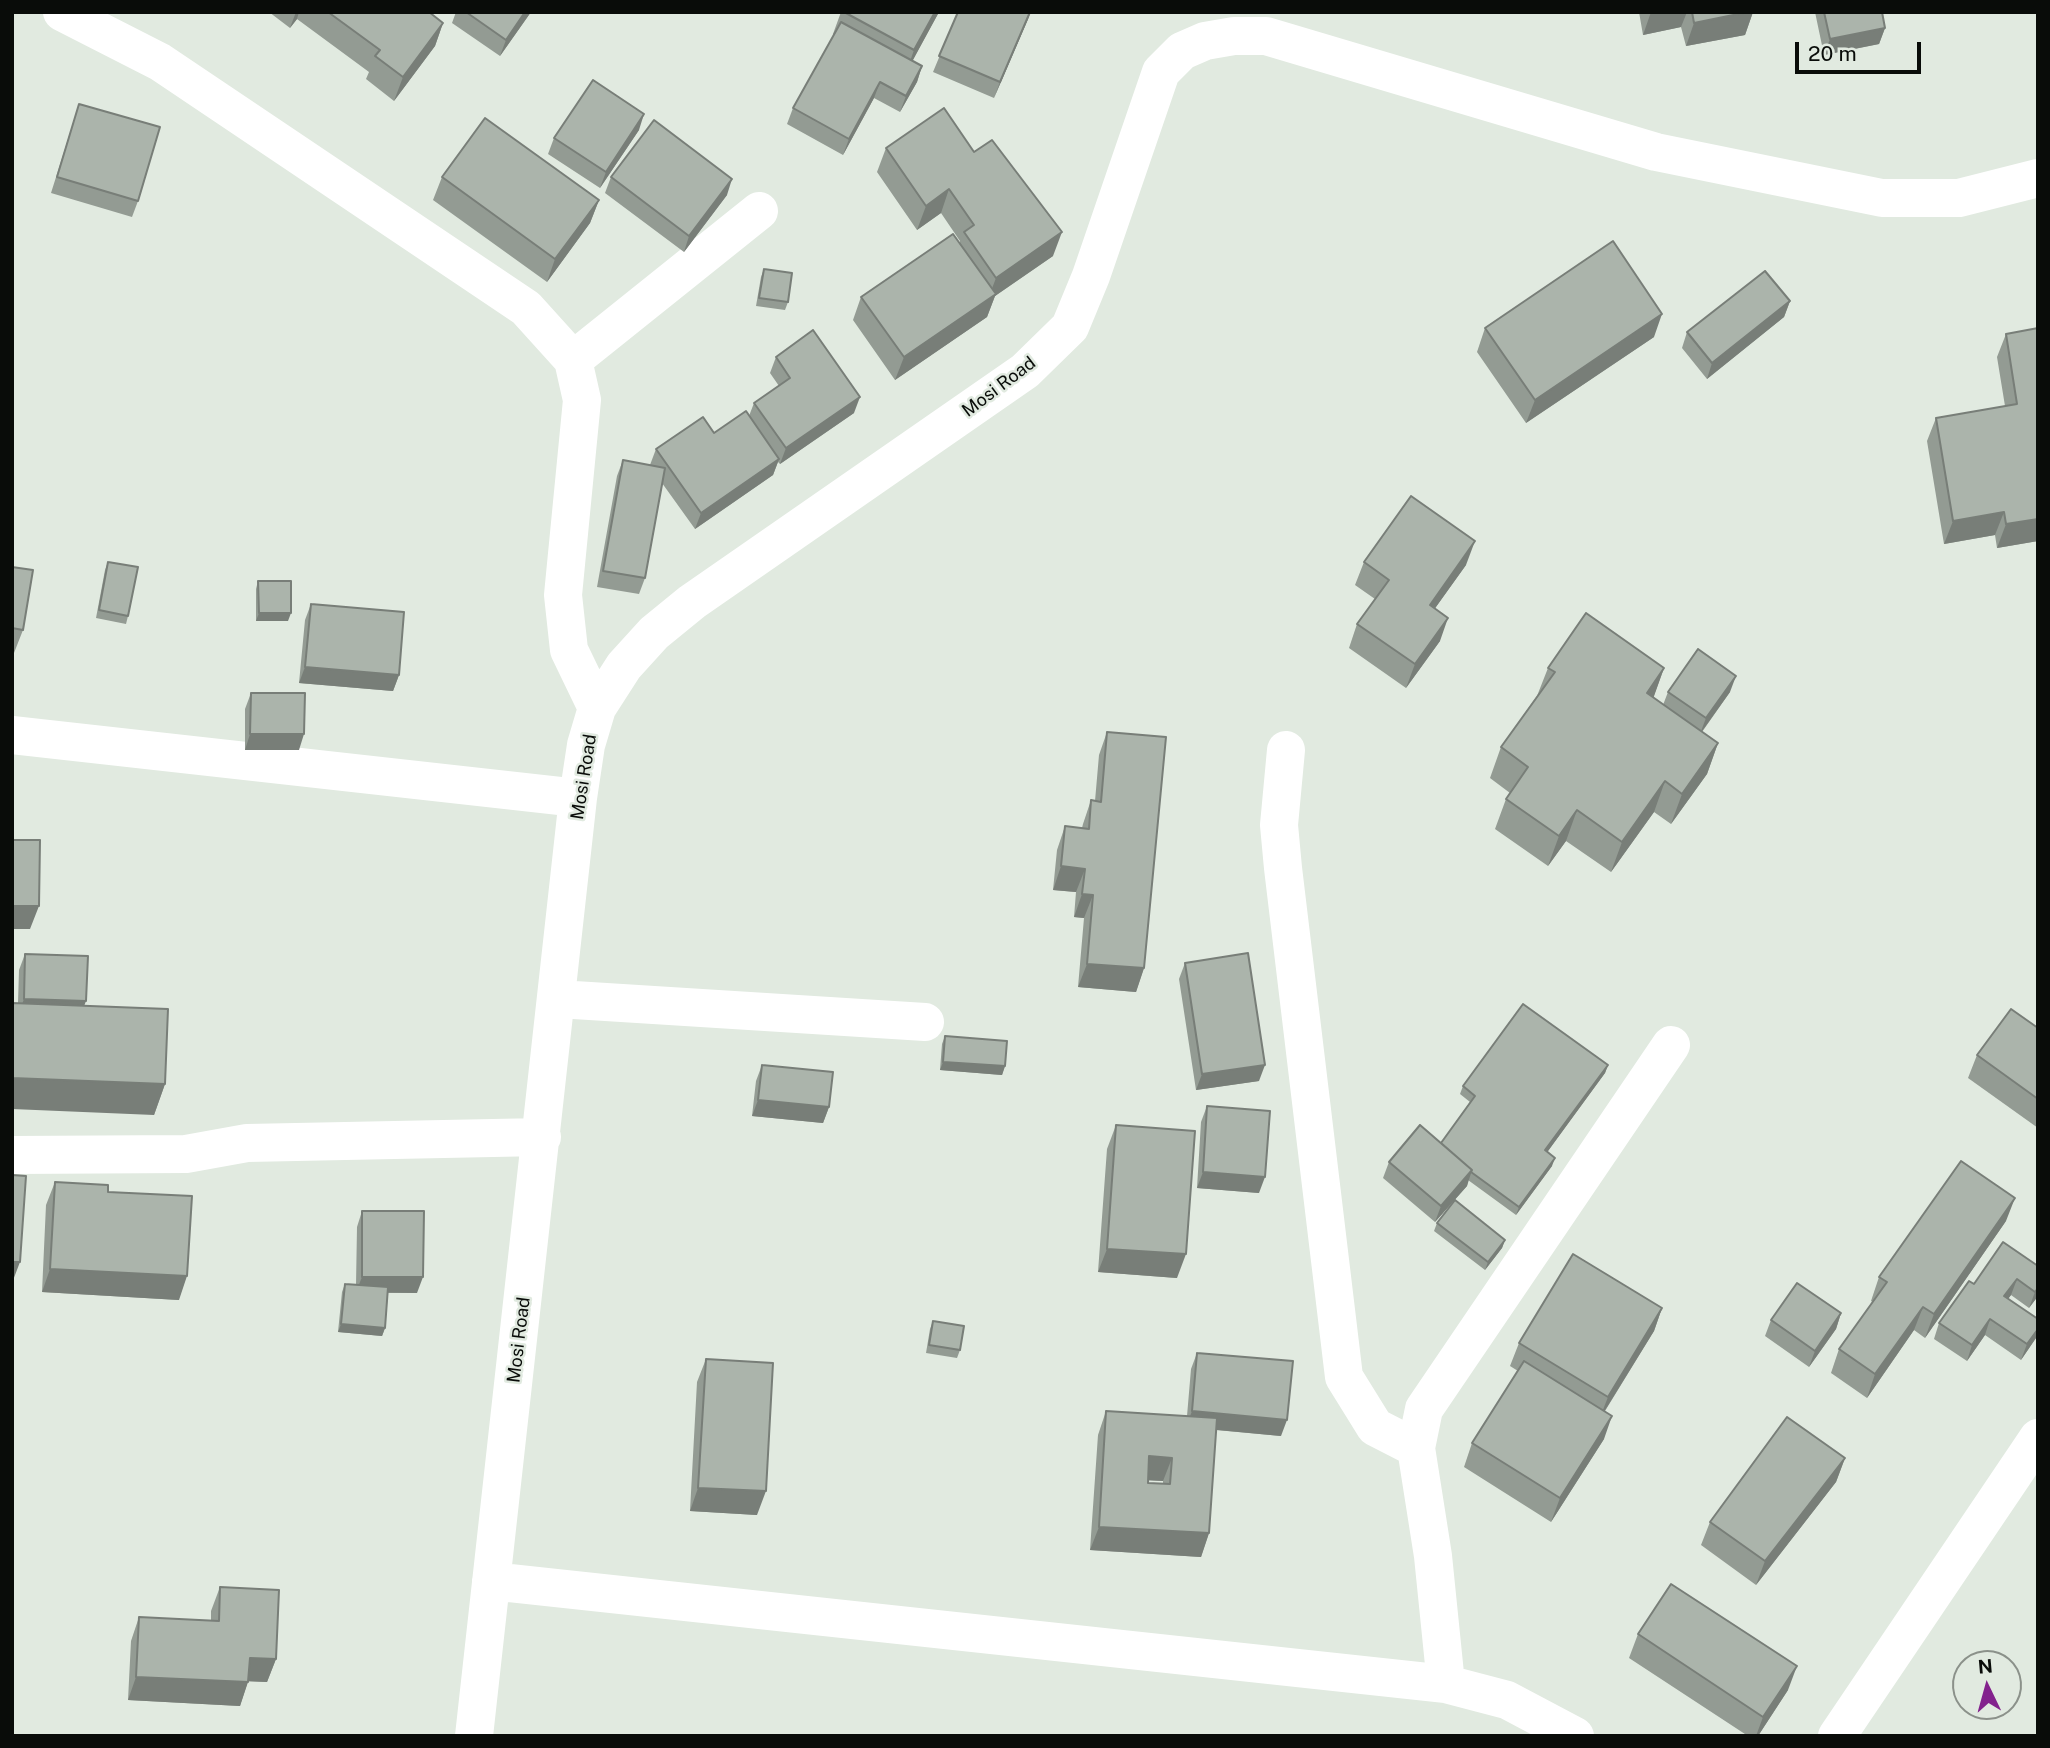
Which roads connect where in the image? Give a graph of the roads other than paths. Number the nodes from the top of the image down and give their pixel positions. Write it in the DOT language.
graph roads {
  1 [pos="62,12"];
  2 [pos="1201,27"];
  3 [pos="2038,178"];
  4 [pos="759,211"];
  5 [pos="573,360"];
  6 [pos="597,708"];
  7 [pos="12,736"];
  8 [pos="1286,750"];
  9 [pos="578,799"];
  10 [pos="558,999"];
  11 [pos="925,1022"];
  12 [pos="1671,1045"];
  13 [pos="542,1137"];
  14 [pos="12,1155"];
  15 [pos="2038,1438"];
  16 [pos="1416,1448"];
  17 [pos="491,1581"];
  18 [pos="1446,1684"];
  19 [pos="474,1736"];
  20 [pos="1575,1736"];
  21 [pos="1837,1736"];
  1 -- 5 [label="street"];
  2 -- 3 [label="street"];
  2 -- 6 [label="street, Mosi Road"];
  4 -- 5 [label="street"];
  5 -- 6 [label="street"];
  6 -- 9 [label="street, Mosi Road"];
  7 -- 9 [label="street"];
  8 -- 16 [label="street"];
  9 -- 10 [label="street, Mosi Road"];
  10 -- 11 [label="street"];
  10 -- 13 [label="street, Mosi Road"];
  12 -- 16 [label="street"];
  13 -- 14 [label="street"];
  13 -- 17 [label="street, Mosi Road"];
  15 -- 21 [label="street"];
  16 -- 18 [label="street"];
  17 -- 18 [label="street"];
  17 -- 19 [label="street, Mosi Road"];
  18 -- 20 [label="street"];
}
